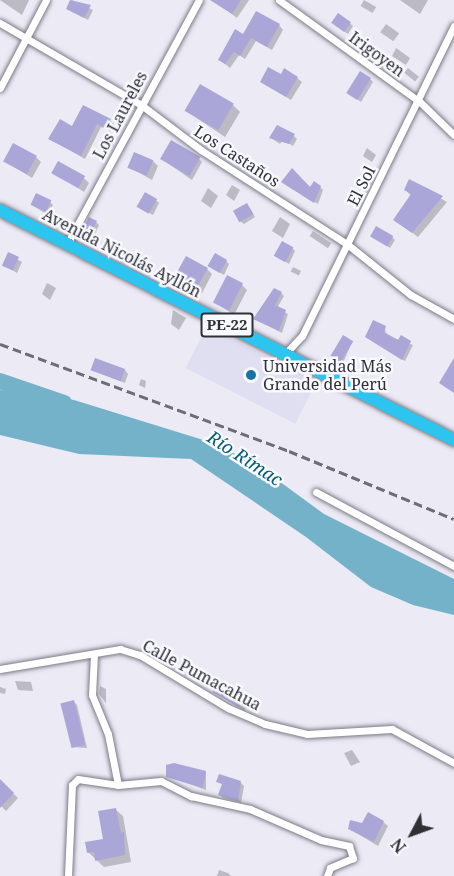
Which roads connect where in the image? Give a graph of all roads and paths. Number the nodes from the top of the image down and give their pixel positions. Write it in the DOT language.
graph roads {
  1 [pos="46,0"];
  2 [pos="199,0"];
  3 [pos="279,0"];
  4 [pos="0,23"];
  5 [pos="454,26"];
  6 [pos="27,38"];
  7 [pos="0,88"];
  8 [pos="420,102"];
  9 [pos="140,104"];
  10 [pos="454,135"];
  11 [pos="0,210"];
  12 [pos="67,244"];
  13 [pos="347,244"];
  14 [pos="454,319"];
  15 [pos="285,354"];
  16 [pos="454,440"];
  17 [pos="316,492"];
  18 [pos="454,566"];
  19 [pos="94,654"];
  20 [pos="0,669"];
  21 [pos="454,763"];
  22 [pos="118,785"];
  23 [pos="68,876"];
  24 [pos="327,876"];
  1 -- 6 [label="street"];
  2 -- 9 [label="street, Los Laureles"];
  3 -- 8 [label="street, Irigoyen"];
  4 -- 6 [label="street, Los Castaños"];
  5 -- 8 [label="street, El Sol"];
  6 -- 7 [label="street"];
  6 -- 9 [label="street, Los Castaños"];
  8 -- 10 [label="street, Irigoyen"];
  8 -- 13 [label="street, El Sol"];
  9 -- 12 [label="street, Los Laureles"];
  9 -- 13 [label="street, Los Castaños"];
  11 -- 12 [label="highway, Avenida Nicolás Ayllón / PE-22"];
  12 -- 15 [label="highway, Avenida Nicolás Ayllón / PE-22"];
  13 -- 14 [label="street, Los Castaños"];
  13 -- 15 [label="street, El Sol"];
  15 -- 16 [label="highway, Avenida Nicolás Ayllón / PE-22"];
  17 -- 18 [label="street"];
  19 -- 20 [label="street, Calle Pumacahua"];
  19 -- 21 [label="street, Calle Pumacahua"];
  19 -- 22 [label="street"];
  22 -- 23 [label="street"];
  22 -- 24 [label="street"];
}
